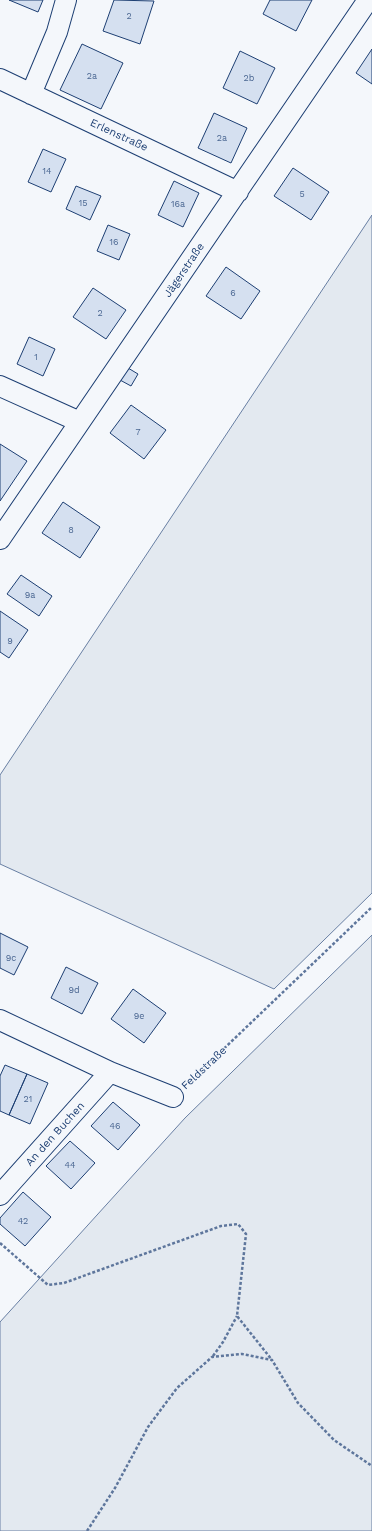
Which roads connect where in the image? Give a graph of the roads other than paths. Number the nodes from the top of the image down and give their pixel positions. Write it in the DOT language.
graph roads {
  1 [pos="66,0"];
  2 [pos="368,0"];
  3 [pos="0,80"];
  4 [pos="31,94"];
  5 [pos="238,192"];
  6 [pos="0,386"];
  7 [pos="80,422"];
  8 [pos="0,540"];
  9 [pos="0,1020"];
  10 [pos="110,1072"];
  11 [pos="173,1097"];
  12 [pos="0,1195"];
  1 -- 4 [label="street"];
  2 -- 5 [label="street, Jägerstraße"];
  3 -- 4 [label="street, Erlenstraße"];
  4 -- 5 [label="street, Erlenstraße"];
  5 -- 7 [label="street, Jägerstraße"];
  6 -- 7 [label="street"];
  7 -- 8 [label="street, Jägerstraße"];
  9 -- 10 [label="street, Feldstraße"];
  10 -- 11 [label="street, Feldstraße"];
  10 -- 12 [label="street, An den Buchen"];
}
